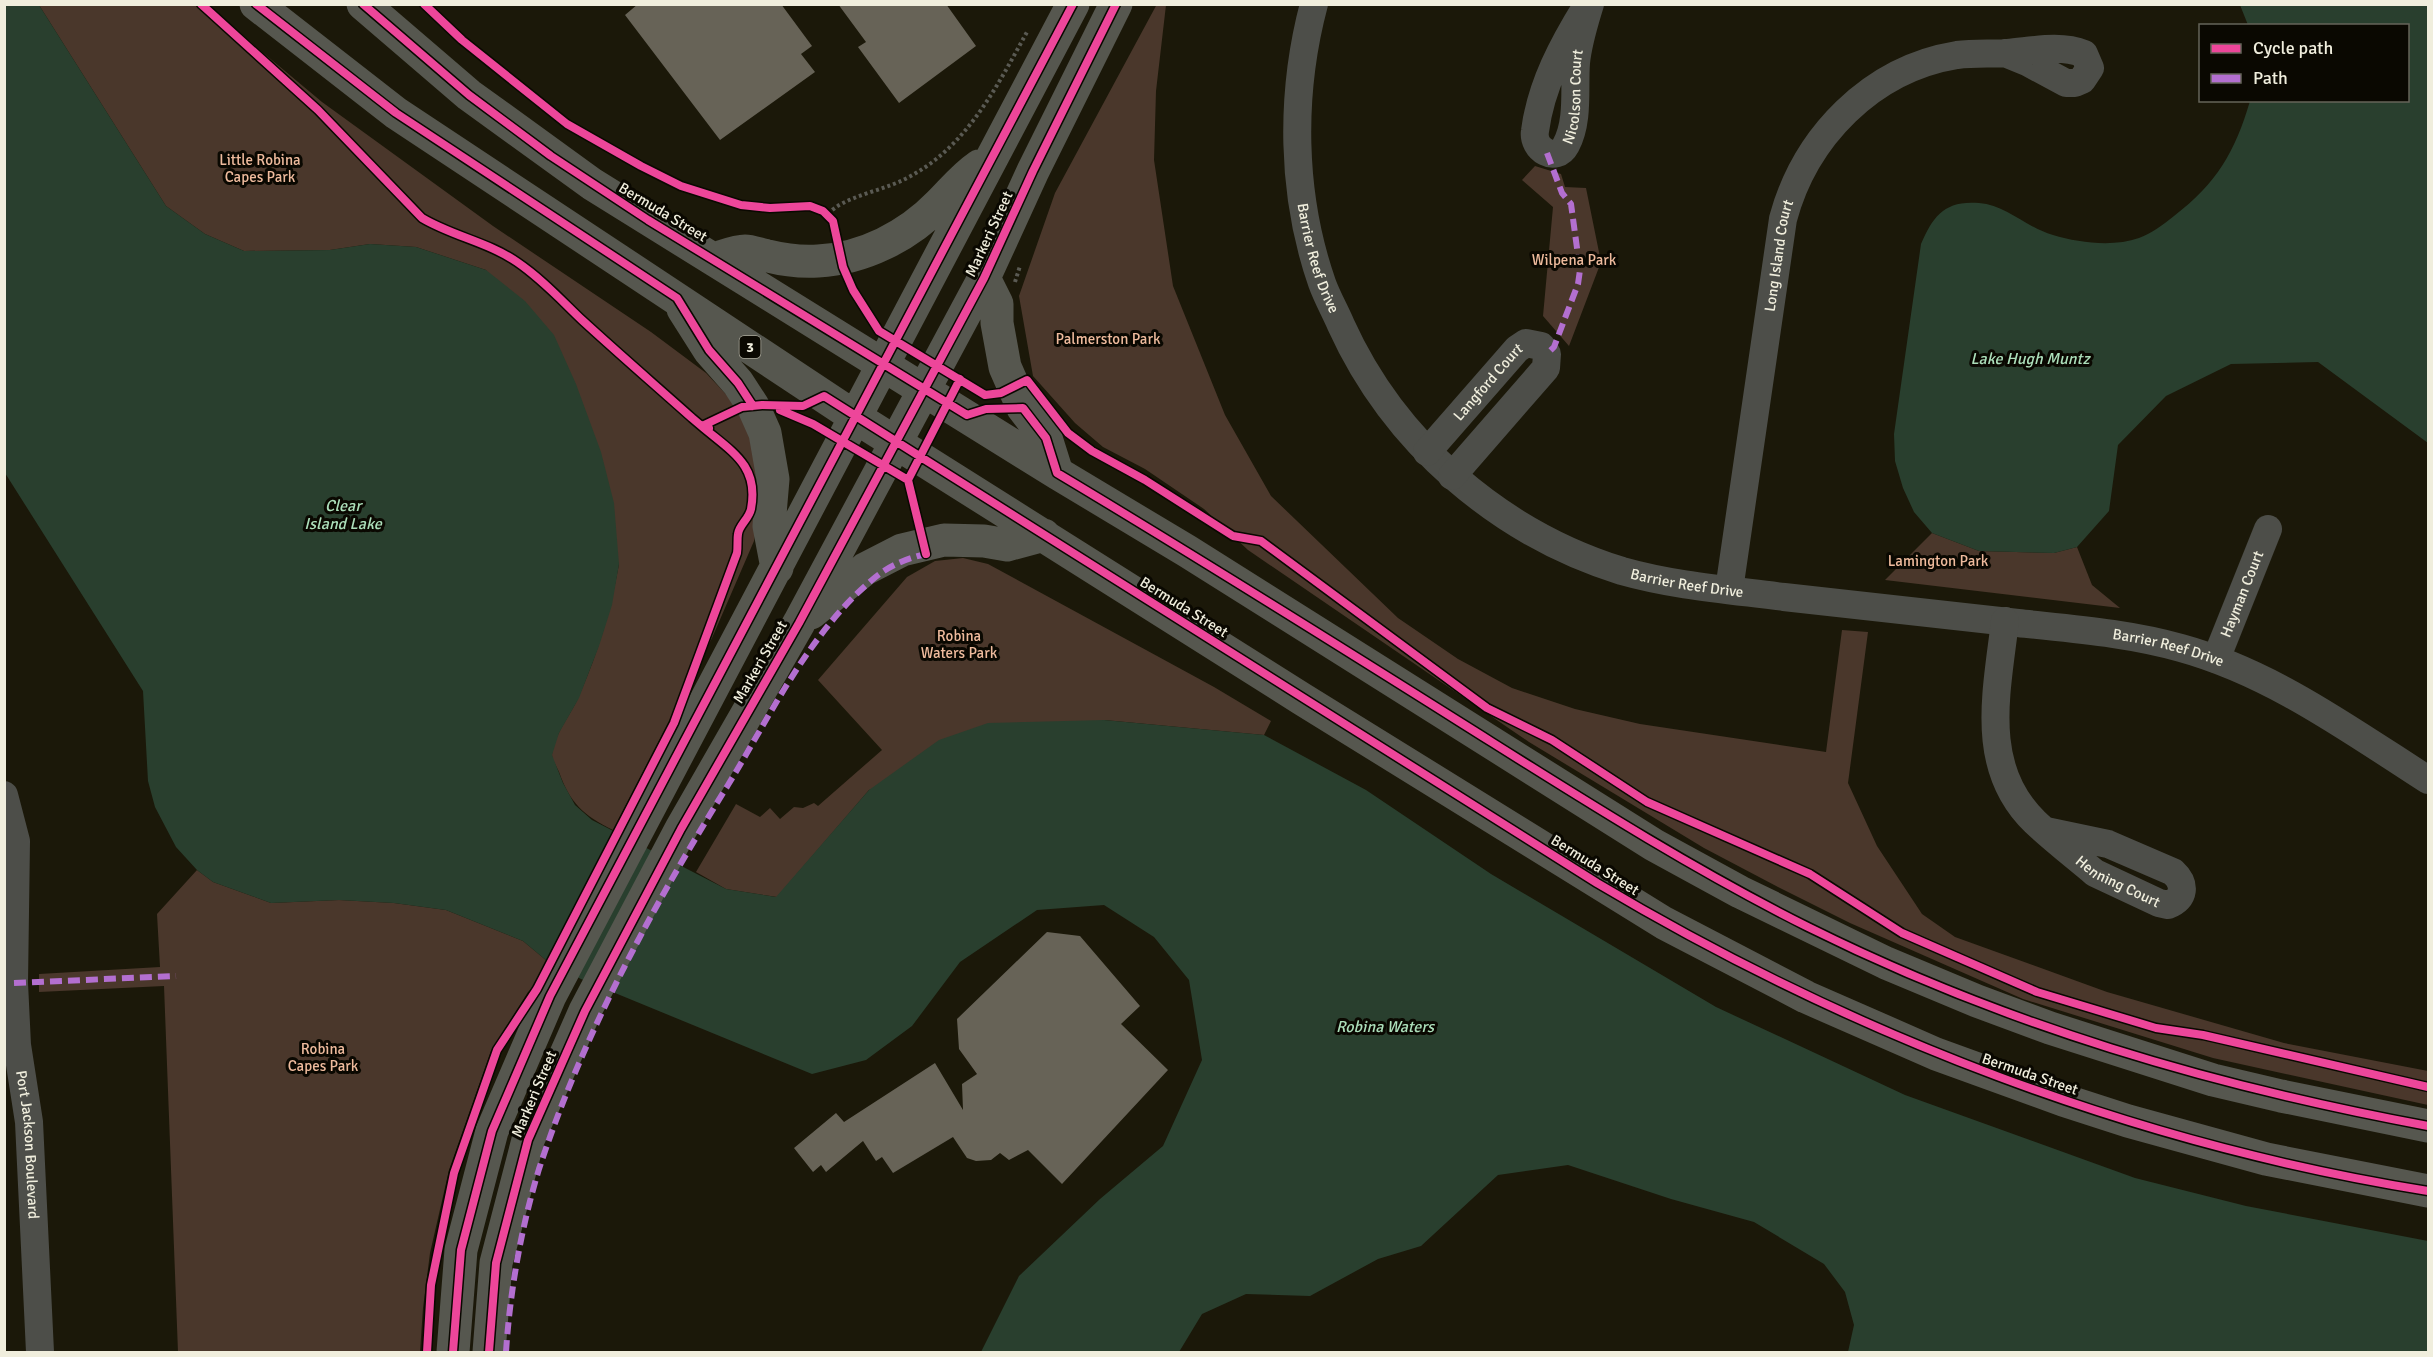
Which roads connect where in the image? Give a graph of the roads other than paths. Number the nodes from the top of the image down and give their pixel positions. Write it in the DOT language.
graph roads {
  1 [pos="256,4"];
  2 [pos="363,4"];
  3 [pos="1060,4"];
  4 [pos="1073,4"];
  5 [pos="1116,4"];
  6 [pos="1314,4"];
  7 [pos="1039,39"];
  8 [pos="2005,53"];
  9 [pos="994,156"];
  10 [pos="714,259"];
  11 [pos="999,281"];
  12 [pos="677,298"];
  13 [pos="883,364"];
  14 [pos="924,389"];
  15 [pos="855,417"];
  16 [pos="895,442"];
  17 [pos="1427,452"];
  18 [pos="1057,473"];
  19 [pos="1452,476"];
  20 [pos="2268,529"];
  21 [pos="1044,535"];
  22 [pos="777,568"];
  23 [pos="1729,590"];
  24 [pos="2005,621"];
  25 [pos="799,623"];
  26 [pos="2216,659"];
  27 [pos="2428,780"];
  28 [pos="4,795"];
  29 [pos="2046,831"];
  30 [pos="2428,1126"];
  31 [pos="2428,1191"];
  32 [pos="40,1353"];
  33 [pos="453,1353"];
  34 [pos="489,1353"];
  1 -- 12 [label="main road, Bermuda Street / 3"];
  2 -- 10 [label="main road, Bermuda Street"];
  3 -- 7 [label="street"];
  4 -- 7 [label="main road, Markeri Street"];
  5 -- 11 [label="main road, Markeri Street"];
  6 -- 17 [label="street, Barrier Reef Drive"];
  7 -- 9 [label="main road, Markeri Street"];
  8 -- 23 [label="street, Long Island Court"];
  9 -- 10 [label="main road"];
  9 -- 13 [label="main road, Markeri Street"];
  10 -- 13 [label="main road, Bermuda Street"];
  11 -- 14 [label="main road, Markeri Street"];
  11 -- 18 [label="main road"];
  12 -- 15 [label="main road, Bermuda Street / 3"];
  12 -- 22 [label="main road"];
  13 -- 14 [label="main road, Bermuda Street"];
  13 -- 15 [label="main road, Markeri Street"];
  14 -- 16 [label="main road, Markeri Street"];
  14 -- 18 [label="main road, Bermuda Street"];
  15 -- 16 [label="main road, Bermuda Street / 3"];
  15 -- 22 [label="main road, Markeri Street"];
  16 -- 21 [label="main road, Bermuda Street / 3"];
  16 -- 25 [label="main road, Markeri Street"];
  17 -- 19 [label="street, Barrier Reef Drive"];
  17 -- 19 [label="street, Langford Court"];
  18 -- 30 [label="main road, Bermuda Street"];
  19 -- 23 [label="street, Barrier Reef Drive"];
  20 -- 26 [label="street, Hayman Court"];
  21 -- 25 [label="main road"];
  21 -- 31 [label="main road, Bermuda Street / 3"];
  22 -- 33 [label="main road, Markeri Street"];
  23 -- 24 [label="street, Barrier Reef Drive"];
  24 -- 26 [label="street, Barrier Reef Drive"];
  24 -- 29 [label="street"];
  25 -- 34 [label="main road, Markeri Street"];
  26 -- 27 [label="street, Barrier Reef Drive"];
  28 -- 32 [label="street, Port Jackson Boulevard"];
}
